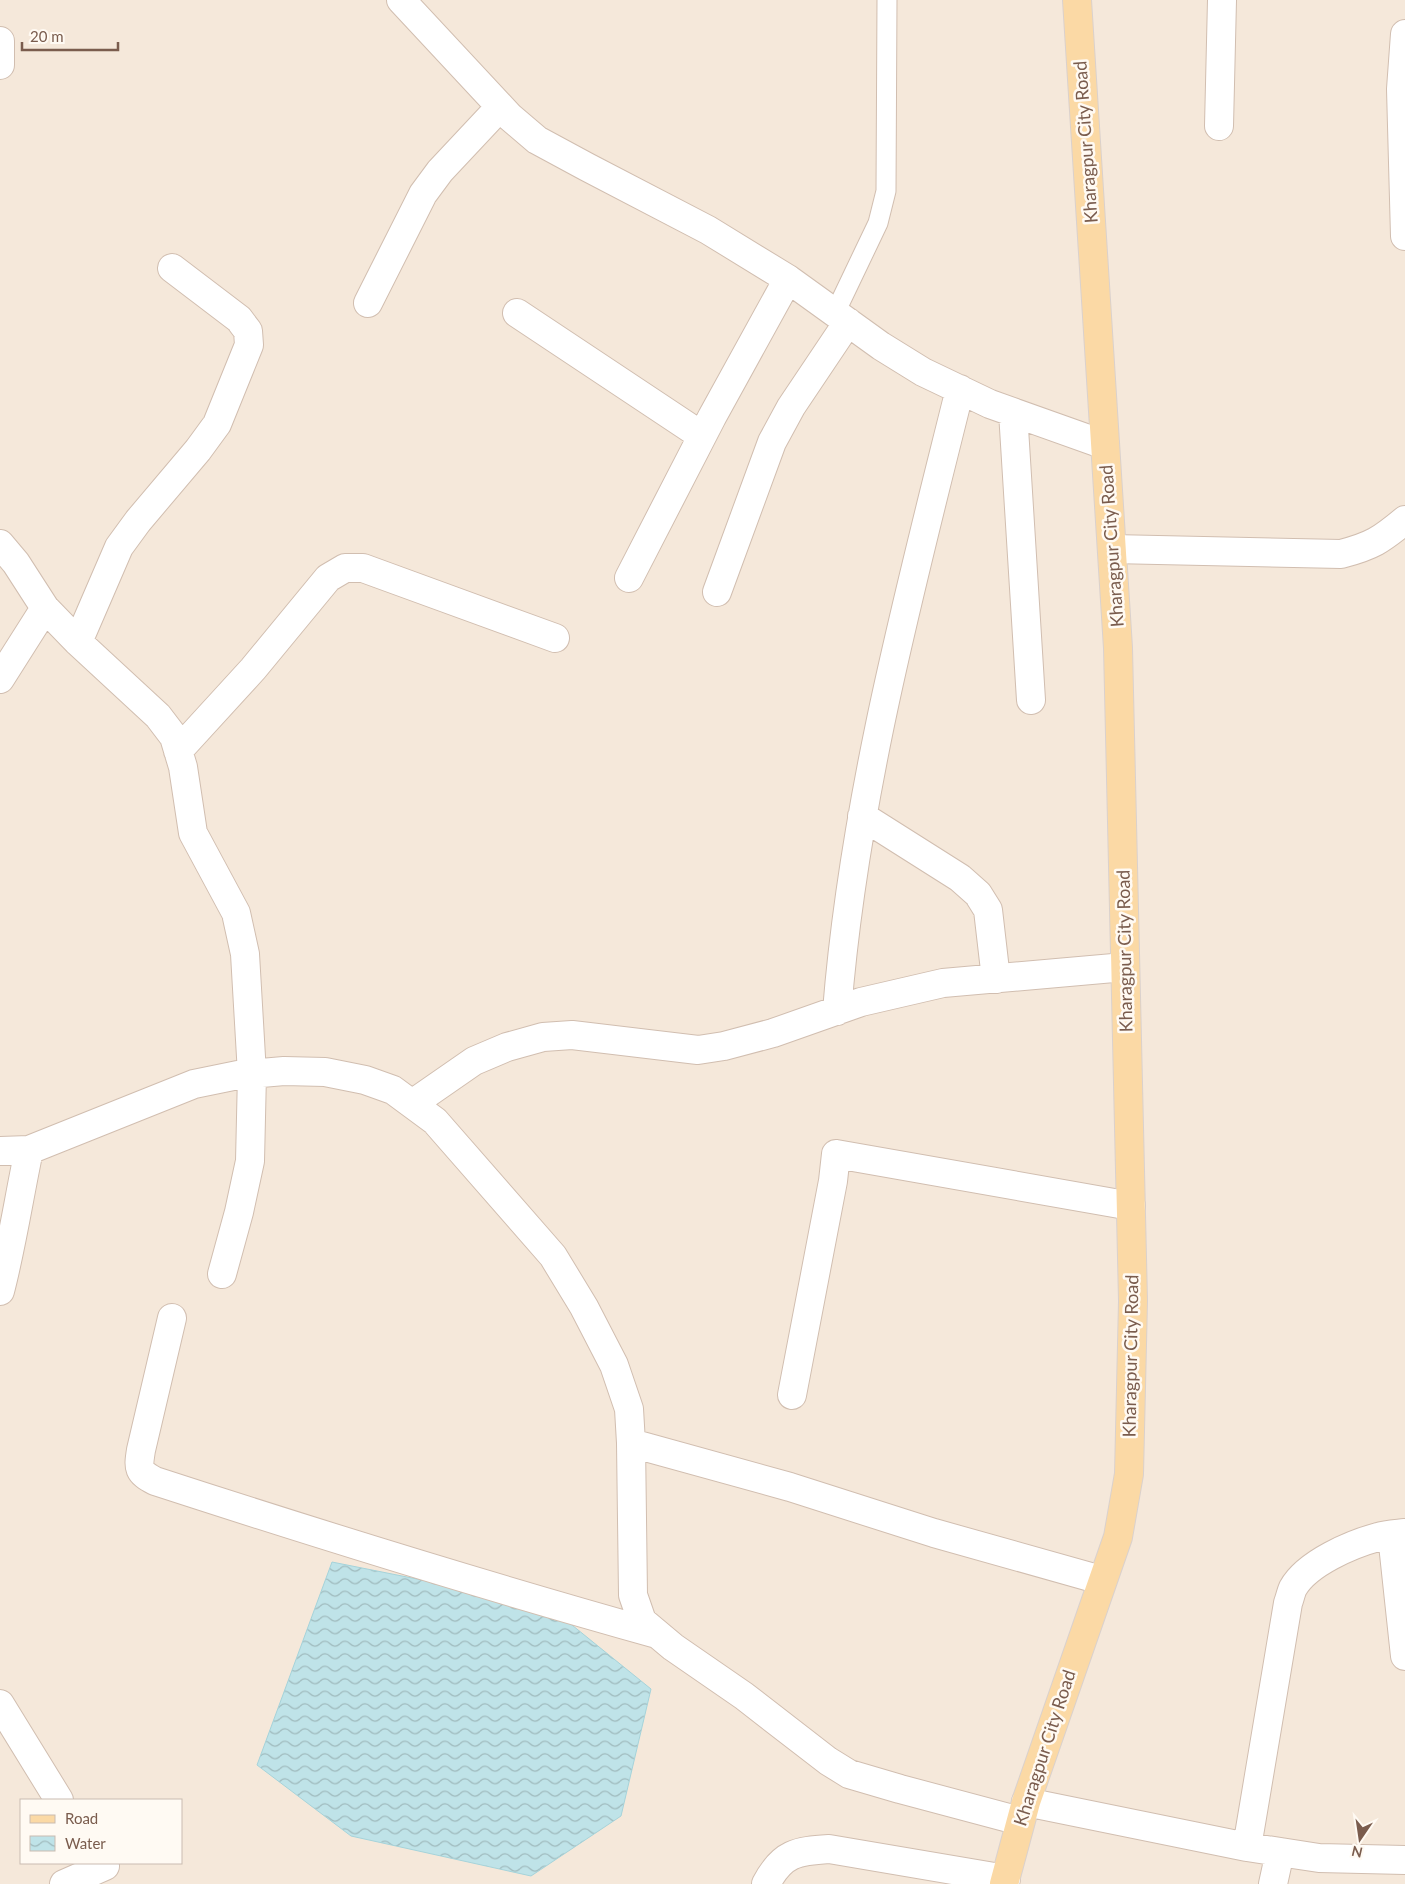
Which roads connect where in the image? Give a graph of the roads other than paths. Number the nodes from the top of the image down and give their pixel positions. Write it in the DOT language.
graph roads {
  1 [pos="401,0"];
  2 [pos="887,0"];
  3 [pos="1077,0"];
  4 [pos="1222,0"];
  5 [pos="1405,34"];
  6 [pos="0,41"];
  7 [pos="0,65"];
  8 [pos="500,106"];
  9 [pos="1219,126"];
  10 [pos="1405,236"];
  11 [pos="172,268"];
  12 [pos="788,279"];
  13 [pos="368,303"];
  14 [pos="517,313"];
  15 [pos="842,318"];
  16 [pos="960,389"];
  17 [pos="1013,412"];
  18 [pos="702,436"];
  19 [pos="1105,445"];
  20 [pos="1405,520"];
  21 [pos="0,544"];
  22 [pos="1112,549"];
  23 [pos="629,578"];
  24 [pos="717,592"];
  25 [pos="45,608"];
  26 [pos="555,638"];
  27 [pos="78,642"];
  28 [pos="0,678"];
  29 [pos="1031,700"];
  30 [pos="178,751"];
  31 [pos="862,816"];
  32 [pos="1125,967"];
  33 [pos="996,979"];
  34 [pos="837,1011"];
  35 [pos="252,1074"];
  36 [pos="412,1104"];
  37 [pos="29,1150"];
  38 [pos="0,1151"];
  39 [pos="1131,1206"];
  40 [pos="222,1274"];
  41 [pos="0,1291"];
  42 [pos="172,1318"];
  43 [pos="792,1395"];
  44 [pos="631,1443"];
  45 [pos="1399,1534"];
  46 [pos="1101,1580"];
  47 [pos="658,1634"];
  48 [pos="1405,1651"];
  49 [pos="1405,1656"];
  50 [pos="0,1704"];
  51 [pos="58,1799"];
  52 [pos="1023,1811"];
  53 [pos="1247,1847"];
  54 [pos="1280,1852"];
  55 [pos="1405,1860"];
  56 [pos="108,1871"];
  57 [pos="1005,1882"];
  58 [pos="64,1884"];
  59 [pos="766,1884"];
  60 [pos="1273,1884"];
  1 -- 8 [label="street"];
  2 -- 15 [label="lane"];
  3 -- 19 [label="main road, Kharagpur City Road"];
  4 -- 9 [label="street"];
  5 -- 10 [label="street"];
  6 -- 7 [label="street"];
  8 -- 12 [label="street"];
  8 -- 13 [label="street"];
  11 -- 27 [label="street"];
  12 -- 15 [label="street"];
  12 -- 18 [label="street"];
  14 -- 18 [label="street"];
  15 -- 16 [label="street"];
  15 -- 24 [label="street"];
  16 -- 17 [label="street"];
  16 -- 31 [label="street"];
  17 -- 19 [label="street"];
  17 -- 29 [label="street"];
  18 -- 23 [label="street"];
  19 -- 22 [label="main road, Kharagpur City Road"];
  20 -- 22 [label="street"];
  21 -- 25 [label="street"];
  22 -- 32 [label="main road, Kharagpur City Road"];
  25 -- 27 [label="street"];
  25 -- 28 [label="street"];
  26 -- 30 [label="street"];
  27 -- 30 [label="street"];
  30 -- 35 [label="street"];
  31 -- 33 [label="street"];
  31 -- 34 [label="street"];
  32 -- 33 [label="street"];
  32 -- 39 [label="main road, Kharagpur City Road"];
  33 -- 34 [label="street"];
  34 -- 36 [label="street"];
  35 -- 36 [label="street"];
  35 -- 37 [label="street"];
  35 -- 40 [label="street"];
  36 -- 44 [label="street"];
  37 -- 38 [label="street"];
  37 -- 41 [label="street"];
  39 -- 43 [label="street"];
  39 -- 46 [label="main road, Kharagpur City Road"];
  42 -- 47 [label="street"];
  44 -- 46 [label="street"];
  44 -- 47 [label="street"];
  45 -- 48 [label="street"];
  45 -- 53 [label="street"];
  46 -- 52 [label="main road, Kharagpur City Road"];
  47 -- 52 [label="street"];
  48 -- 49 [label="street"];
  50 -- 51 [label="street"];
  52 -- 53 [label="street"];
  52 -- 57 [label="main road, Kharagpur City Road"];
  53 -- 54 [label="street"];
  54 -- 55 [label="street"];
  54 -- 60 [label="street"];
  56 -- 58 [label="street"];
  57 -- 59 [label="street"];
}
